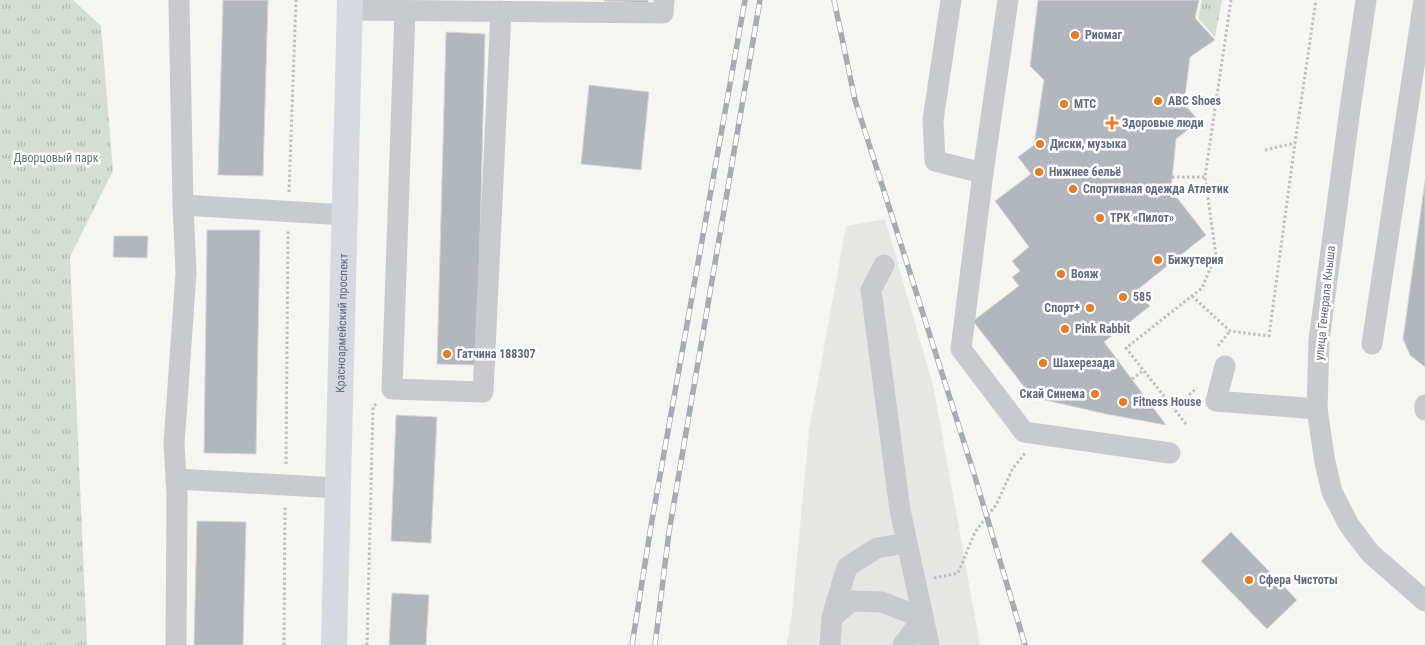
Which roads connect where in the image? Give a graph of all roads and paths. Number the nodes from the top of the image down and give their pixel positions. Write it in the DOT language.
graph roads {
  1 [pos="296,0"];
  2 [pos="664,0"];
  3 [pos="951,0"];
  4 [pos="1008,0"];
  5 [pos="1232,0"];
  6 [pos="1316,0"];
  7 [pos="1366,0"];
  8 [pos="1424,0"];
  9 [pos="179,2"];
  10 [pos="350,5"];
  11 [pos="446,6"];
  12 [pos="571,6"];
  13 [pos="405,11"];
  14 [pos="501,11"];
  15 [pos="1416,115"];
  16 [pos="1295,143"];
  17 [pos="1265,150"];
  18 [pos="983,173"];
  19 [pos="1172,177"];
  20 [pos="1206,177"];
  21 [pos="183,205"];
  22 [pos="289,212"];
  23 [pos="345,215"];
  24 [pos="884,265"];
  25 [pos="1192,296"];
  26 [pos="1372,344"];
  27 [pos="1225,366"];
  28 [pos="1144,370"];
  29 [pos="1132,379"];
  30 [pos="392,389"];
  31 [pos="1425,405"];
  32 [pos="1317,409"];
  33 [pos="1425,410"];
  34 [pos="1186,424"];
  35 [pos="1040,434"];
  36 [pos="1170,453"];
  37 [pos="176,479"];
  38 [pos="286,485"];
  39 [pos="338,488"];
  40 [pos="907,543"];
  41 [pos="915,582"];
  42 [pos="1425,601"];
  43 [pos="832,618"];
  44 [pos="923,618"];
  45 [pos="176,645"];
  46 [pos="284,645"];
  47 [pos="334,645"];
  48 [pos="367,645"];
  49 [pos="830,645"];
  50 [pos="903,645"];
  51 [pos="929,645"];
  1 -- 22 [label="path"];
  2 -- 12 [label="street"];
  3 -- 18 [label="street"];
  4 -- 18 [label="street"];
  5 -- 20 [label="path"];
  6 -- 16 [label="path"];
  7 -- 32 [label="street, улица Генерала Кныша"];
  8 -- 15 [label="street"];
  9 -- 21 [label="street"];
  10 -- 13 [label="street"];
  10 -- 23 [label="main road, Красноармейский проспект"];
  11 -- 13 [label="street"];
  11 -- 14 [label="street"];
  12 -- 14 [label="street"];
  13 -- 30 [label="street"];
  14 -- 30 [label="street"];
  15 -- 26 [label="street"];
  16 -- 17 [label="path"];
  16 -- 25 [label="path"];
  18 -- 35 [label="street"];
  19 -- 20 [label="path"];
  20 -- 25 [label="path"];
  21 -- 22 [label="street"];
  21 -- 37 [label="street"];
  22 -- 23 [label="street"];
  22 -- 38 [label="path"];
  23 -- 39 [label="main road, Красноармейский проспект"];
  24 -- 40 [label="street"];
  25 -- 28 [label="path"];
  27 -- 32 [label="street"];
  28 -- 29 [label="path"];
  28 -- 34 [label="path"];
  30 -- 48 [label="path"];
  31 -- 33 [label="street"];
  32 -- 42 [label="street, улица Генерала Кныша"];
  35 -- 36 [label="street"];
  35 -- 41 [label="path"];
  37 -- 38 [label="street"];
  37 -- 45 [label="street"];
  38 -- 39 [label="street"];
  38 -- 46 [label="path"];
  39 -- 47 [label="main road, Красноармейский проспект"];
  40 -- 41 [label="street"];
  40 -- 43 [label="street"];
  41 -- 44 [label="street"];
  43 -- 44 [label="street"];
  43 -- 49 [label="street"];
  44 -- 50 [label="street"];
  44 -- 51 [label="street"];
}
